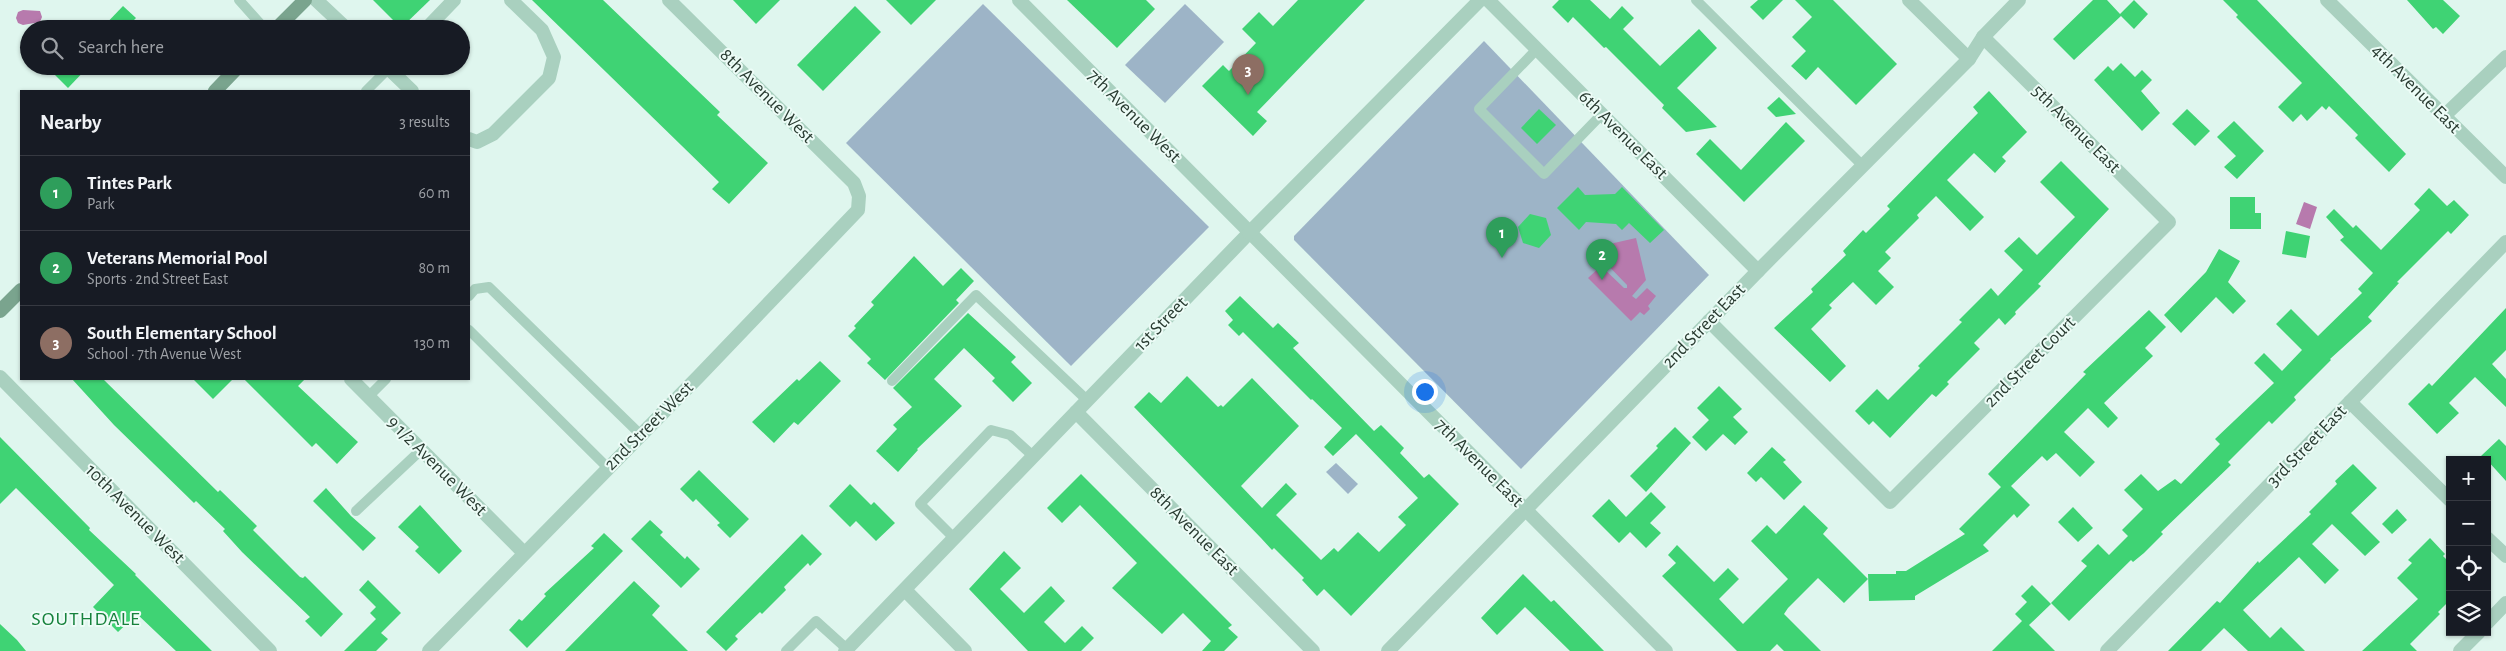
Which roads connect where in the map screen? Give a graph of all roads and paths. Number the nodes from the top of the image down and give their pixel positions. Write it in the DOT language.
graph roads {
  1 [pos="239,0"];
  2 [pos="305,0"];
  3 [pos="316,0"];
  4 [pos="454,0"];
  5 [pos="511,0"];
  6 [pos="669,0"];
  7 [pos="1019,0"];
  8 [pos="1480,0"];
  9 [pos="1488,0"];
  10 [pos="1696,0"];
  11 [pos="1909,0"];
  12 [pos="2019,0"];
  13 [pos="2327,0"];
  14 [pos="257,20"];
  15 [pos="285,20"];
  16 [pos="337,20"];
  17 [pos="435,20"];
  18 [pos="1983,37"];
  19 [pos="1537,50"];
  20 [pos="2506,57"];
  21 [pos="1969,59"];
  22 [pos="230,75"];
  23 [pos="381,75"];
  24 [pos="396,75"];
  25 [pos="216,90"];
  26 [pos="367,90"];
  27 [pos="411,90"];
  28 [pos="1602,114"];
  29 [pos="2444,116"];
  30 [pos="470,139"];
  31 [pos="1863,166"];
  32 [pos="2506,177"];
  33 [pos="859,196"];
  34 [pos="2169,222"];
  35 [pos="1249,233"];
  36 [pos="2506,242"];
  37 [pos="1758,271"];
  38 [pos="20,291"];
  39 [pos="470,295"];
  40 [pos="2,306"];
  41 [pos="1709,321"];
  42 [pos="470,331"];
  43 [pos="0,377"];
  44 [pos="351,380"];
  45 [pos="385,380"];
  46 [pos="892,381"];
  47 [pos="368,396"];
  48 [pos="1087,400"];
  49 [pos="2350,402"];
  50 [pos="1076,412"];
  51 [pos="641,435"];
  52 [pos="421,450"];
  53 [pos="1034,456"];
  54 [pos="608,468"];
  55 [pos="2446,496"];
  56 [pos="1525,509"];
  57 [pos="356,511"];
  58 [pos="954,538"];
  59 [pos="2491,542"];
  60 [pos="524,553"];
  61 [pos="2506,556"];
  62 [pos="905,590"];
  63 [pos="2506,603"];
  64 [pos="2491,619"];
  65 [pos="2474,636"];
  66 [pos="846,650"];
  67 [pos="270,651"];
  68 [pos="430,651"];
  69 [pos="786,651"];
  70 [pos="965,651"];
  71 [pos="1312,651"];
  72 [pos="1388,651"];
  73 [pos="1666,651"];
  74 [pos="2107,651"];
  75 [pos="2460,651"];
  1 -- 14 [label="lane"];
  2 -- 15 [label="main road"];
  3 -- 16 [label="street"];
  4 -- 17 [label="street"];
  5 -- 30 [label="street"];
  6 -- 33 [label="street, 8th Avenue West"];
  7 -- 35 [label="street, 7th Avenue West"];
  8 -- 35 [label="street, 1st Street"];
  9 -- 19 [label="street, 6th Avenue East"];
  10 -- 31 [label="lane"];
  11 -- 21 [label="street"];
  12 -- 18 [label="street, 2nd Street East"];
  13 -- 29 [label="street, 4th Avenue East"];
  18 -- 21 [label="street, 2nd Street East"];
  18 -- 34 [label="street, 5th Avenue East"];
  19 -- 28 [label="street, 6th Avenue East"];
  19 -- 28 [label="lane"];
  20 -- 29 [label="street"];
  21 -- 31 [label="street, 2nd Street East"];
  22 -- 25 [label="main road"];
  23 -- 26 [label="lane"];
  24 -- 27 [label="street"];
  28 -- 37 [label="street, 6th Avenue East"];
  29 -- 32 [label="street, 4th Avenue East"];
  31 -- 37 [label="street, 2nd Street East"];
  33 -- 51 [label="street, 2nd Street West"];
  34 -- 41 [label="street, 2nd Street Court"];
  35 -- 48 [label="street, 1st Street"];
  35 -- 56 [label="street, 7th Avenue East"];
  36 -- 49 [label="street, 3rd Street East"];
  37 -- 41 [label="street, 2nd Street East"];
  38 -- 40 [label="main road"];
  39 -- 51 [label="lane"];
  41 -- 56 [label="street, 2nd Street East"];
  42 -- 54 [label="lane"];
  43 -- 67 [label="street, 10th Avenue West"];
  44 -- 47 [label="street, 9 1/2 Avenue West"];
  45 -- 47 [label="lane"];
  46 -- 48 [label="lane"];
  47 -- 52 [label="street, 9 1/2 Avenue West"];
  48 -- 50 [label="street, 1st Street"];
  49 -- 55 [label="street"];
  49 -- 74 [label="street, 3rd Street East"];
  50 -- 53 [label="street, 1st Street"];
  50 -- 71 [label="street, 8th Avenue East"];
  51 -- 54 [label="street, 2nd Street West"];
  52 -- 57 [label="lane"];
  52 -- 60 [label="street, 9 1/2 Avenue West"];
  53 -- 58 [label="street, 1st Street"];
  53 -- 58 [label="lane"];
  54 -- 60 [label="street, 2nd Street West"];
  56 -- 72 [label="street, 2nd Street East"];
  56 -- 73 [label="street, 7th Avenue East"];
  58 -- 62 [label="street, 1st Street"];
  59 -- 61 [label="street"];
  60 -- 68 [label="street, 2nd Street West"];
  62 -- 66 [label="street, 1st Street"];
  62 -- 70 [label="street"];
  63 -- 64 [label="street"];
  65 -- 75 [label="street"];
  66 -- 69 [label="lane"];
}
